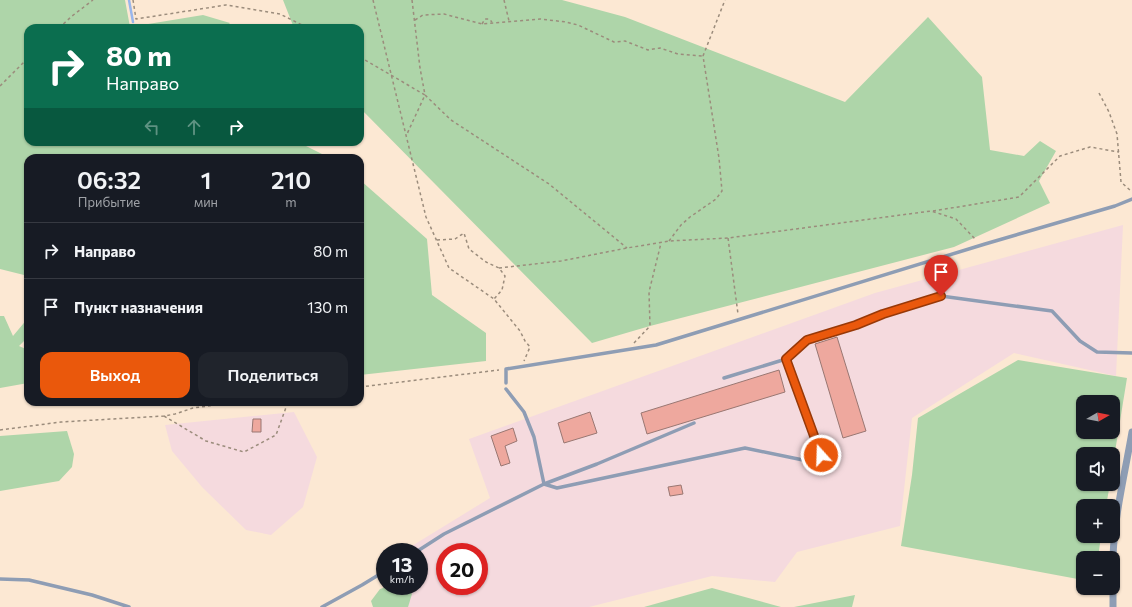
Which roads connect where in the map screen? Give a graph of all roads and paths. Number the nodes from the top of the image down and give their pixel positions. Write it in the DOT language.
graph roads {
  1 [pos="93,0"];
  2 [pos="133,0"];
  3 [pos="373,0"];
  4 [pos="412,0"];
  5 [pos="504,0"];
  6 [pos="725,0"];
  7 [pos="415,20"];
  8 [pos="509,21"];
  9 [pos="492,22"];
  10 [pos="63,24"];
  11 [pos="300,24"];
  12 [pos="482,24"];
  13 [pos="703,56"];
  14 [pos="364,59"];
  15 [pos="24,62"];
  16 [pos="391,76"];
  17 [pos="0,86"];
  18 [pos="1099,93"];
  19 [pos="425,95"];
  20 [pos="406,135"];
  21 [pos="1119,152"];
  22 [pos="1132,192"];
  23 [pos="1132,199"];
  24 [pos="931,211"];
  25 [pos="728,238"];
  26 [pos="436,240"];
  27 [pos="669,241"];
  28 [pos="661,243"];
  29 [pos="985,244"];
  30 [pos="627,248"];
  31 [pos="499,268"];
  32 [pos="494,299"];
  33 [pos="738,321"];
  34 [pos="625,351"];
  35 [pos="1132,353"];
  36 [pos="786,359"];
  37 [pos="515,368"];
  38 [pos="506,369"];
  39 [pos="724,378"];
  40 [pos="506,383"];
  41 [pos="364,386"];
  42 [pos="506,389"];
  43 [pos="208,406"];
  44 [pos="287,406"];
  45 [pos="164,416"];
  46 [pos="694,424"];
  47 [pos="0,430"];
  48 [pos="1132,432"];
  49 [pos="544,484"];
  50 [pos="428,544"];
  51 [pos="1113,551"];
  52 [pos="376,576"];
  53 [pos="0,579"];
  54 [pos="1113,595"];
  55 [pos="128,607"];
  56 [pos="322,607"];
  57 [pos="1113,607"];
  1 -- 10 [label="path"];
  2 -- 11 [label="path"];
  3 -- 16 [label="path"];
  4 -- 7 [label="path"];
  5 -- 8 [label="path"];
  6 -- 13 [label="path"];
  7 -- 12 [label="path"];
  7 -- 19 [label="path"];
  8 -- 9 [label="path"];
  8 -- 13 [label="path"];
  9 -- 12 [label="path"];
  9 -- 12 [label="path"];
  13 -- 27 [label="path"];
  14 -- 16 [label="path"];
  15 -- 17 [label="path"];
  16 -- 19 [label="path"];
  16 -- 20 [label="path"];
  18 -- 21 [label="path"];
  19 -- 20 [label="path"];
  19 -- 30 [label="path"];
  20 -- 26 [label="path"];
  21 -- 22 [label="path"];
  21 -- 24 [label="path"];
  23 -- 29 [label="lane"];
  24 -- 25 [label="path"];
  24 -- 29 [label="path"];
  25 -- 27 [label="path"];
  25 -- 33 [label="path"];
  26 -- 31 [label="path"];
  26 -- 32 [label="path"];
  27 -- 28 [label="path"];
  28 -- 30 [label="path"];
  28 -- 34 [label="path"];
  29 -- 33 [label="lane"];
  30 -- 31 [label="path"];
  31 -- 32 [label="path"];
  32 -- 37 [label="path"];
  33 -- 34 [label="lane"];
  34 -- 37 [label="lane"];
  35 -- 36 [label="lane"];
  36 -- 39 [label="lane"];
  36 -- 49 [label="lane"];
  37 -- 38 [label="lane"];
  38 -- 40 [label="lane"];
  38 -- 41 [label="path"];
  42 -- 49 [label="lane"];
  43 -- 45 [label="path"];
  44 -- 45 [label="path"];
  45 -- 47 [label="path"];
  46 -- 49 [label="lane"];
  48 -- 51 [label="street"];
  49 -- 50 [label="lane"];
  52 -- 56 [label="lane"];
  53 -- 55 [label="lane"];
  54 -- 57 [label="street"];
}
